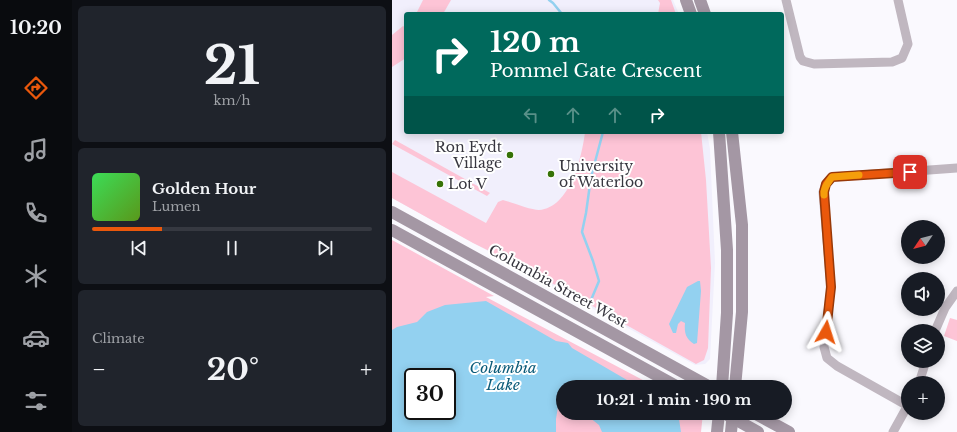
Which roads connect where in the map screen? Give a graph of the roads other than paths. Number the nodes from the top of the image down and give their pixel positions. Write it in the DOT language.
graph roads {
  1 [pos="686,0"];
  2 [pos="700,0"];
  3 [pos="786,0"];
  4 [pos="898,0"];
  5 [pos="690,12"];
  6 [pos="704,12"];
  7 [pos="719,134"];
  8 [pos="732,134"];
  9 [pos="957,168"];
  10 [pos="392,212"];
  11 [pos="392,230"];
  12 [pos="957,291"];
  13 [pos="938,324"];
  14 [pos="665,380"];
  15 [pos="697,380"];
  16 [pos="722,380"];
  17 [pos="736,380"];
  18 [pos="901,402"];
  19 [pos="901,418"];
  20 [pos="718,420"];
  21 [pos="730,420"];
  22 [pos="739,420"];
  23 [pos="767,420"];
  24 [pos="717,432"];
  25 [pos="731,432"];
  26 [pos="758,432"];
  27 [pos="789,432"];
  28 [pos="893,432"];
  1 -- 5 [label="main road"];
  2 -- 6 [label="main road"];
  3 -- 4 [label="street"];
  7 -- 16 [label="main road"];
  8 -- 17 [label="main road"];
  9 -- 18 [label="street"];
  10 -- 15 [label="main road, Columbia Street West"];
  11 -- 14 [label="main road"];
  12 -- 13 [label="street"];
  19 -- 28 [label="street"];
  20 -- 24 [label="main road"];
  21 -- 25 [label="main road"];
  22 -- 26 [label="main road"];
  23 -- 27 [label="main road"];
}
